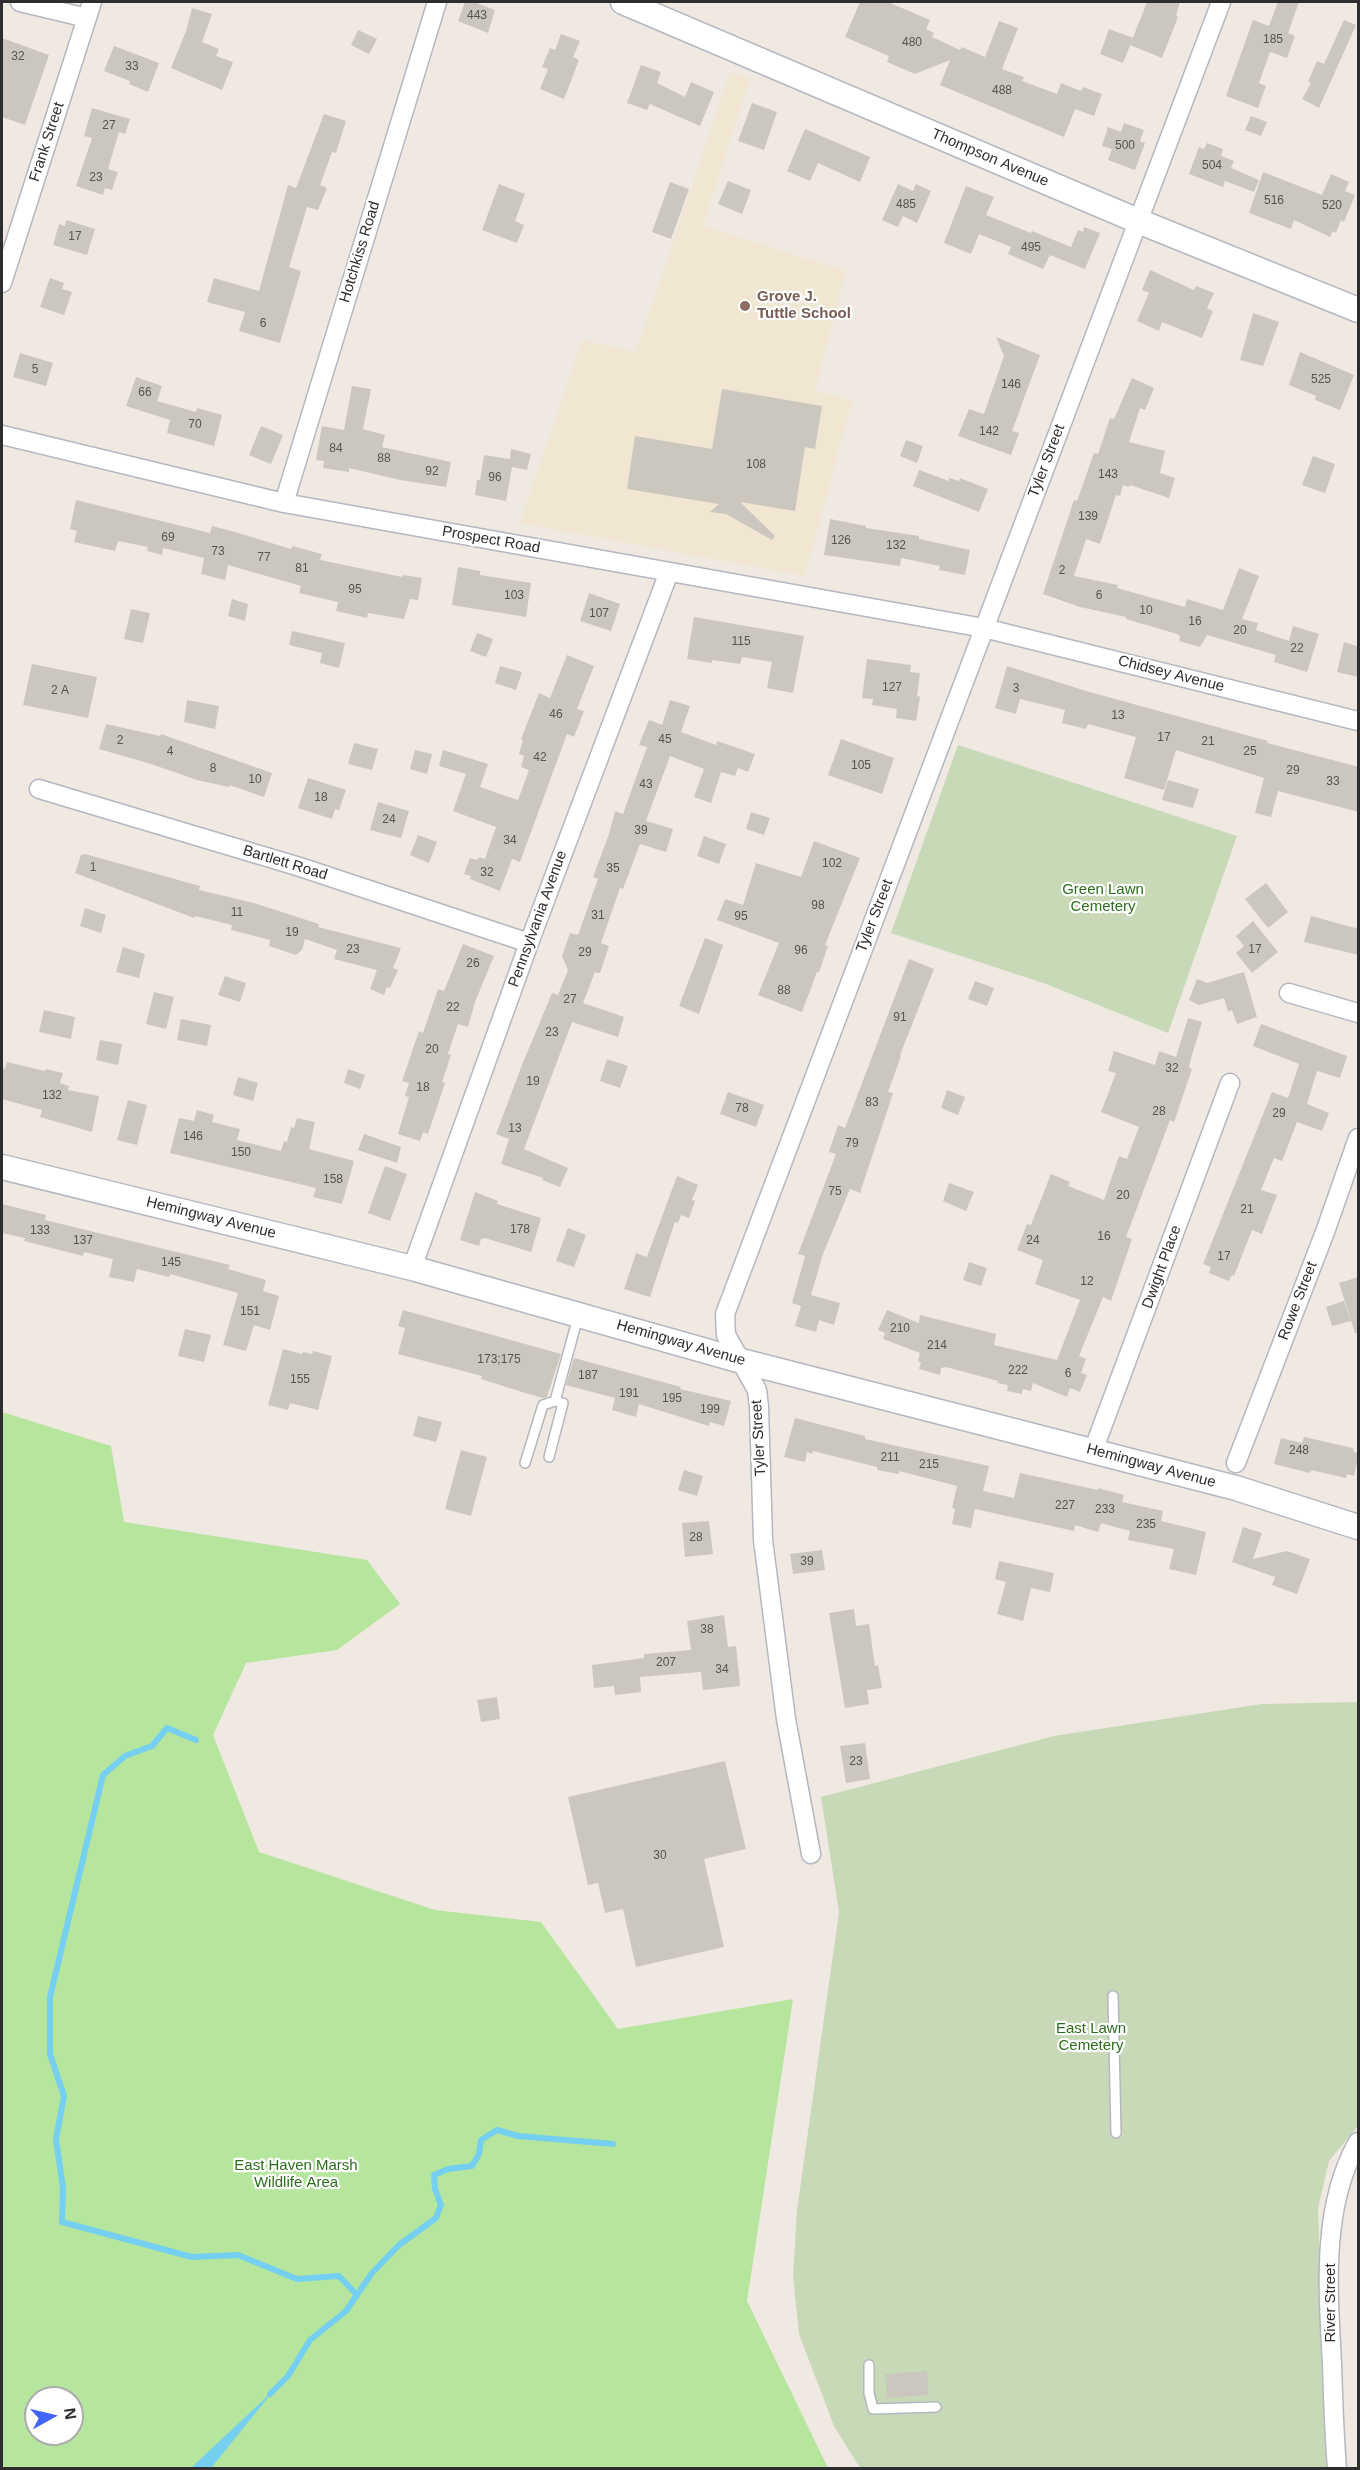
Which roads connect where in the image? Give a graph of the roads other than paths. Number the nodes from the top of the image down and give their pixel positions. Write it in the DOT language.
graph roads {
  1 [pos="21,2"];
  2 [pos="437,2"];
  3 [pos="626,2"];
  4 [pos="1221,2"];
  5 [pos="90,10"];
  6 [pos="1138,221"];
  7 [pos="2,283"];
  8 [pos="1359,310"];
  9 [pos="2,435"];
  10 [pos="284,502"];
  11 [pos="669,572"];
  12 [pos="984,628"];
  13 [pos="1359,721"];
  14 [pos="39,789"];
  15 [pos="529,943"];
  16 [pos="1288,993"];
  17 [pos="1359,1013"];
  18 [pos="1230,1083"];
  19 [pos="1359,1138"];
  20 [pos="2,1167"];
  21 [pos="412,1268"];
  22 [pos="579,1315"];
  23 [pos="738,1360"];
  24 [pos="555,1401"];
  25 [pos="1093,1450"];
  26 [pos="549,1457"];
  27 [pos="525,1463"];
  28 [pos="1236,1463"];
  29 [pos="1359,1527"];
  30 [pos="811,1854"];
  31 [pos="1113,1996"];
  32 [pos="1116,2133"];
  33 [pos="1359,2142"];
  34 [pos="868,2365"];
  35 [pos="936,2407"];
  36 [pos="1336,2469"];
  1 -- 5 [label="street"];
  2 -- 10 [label="street, Hotchkiss Road"];
  3 -- 6 [label="main road, Thompson Avenue"];
  4 -- 6 [label="street, Tyler Street"];
  5 -- 7 [label="street, Frank Street"];
  6 -- 8 [label="main road, Thompson Avenue"];
  6 -- 12 [label="street, Tyler Street"];
  9 -- 10 [label="street, Prospect Road"];
  10 -- 11 [label="street, Prospect Road"];
  11 -- 12 [label="street, Prospect Road"];
  11 -- 15 [label="street, Pennsylvania Avenue"];
  12 -- 13 [label="street, Chidsey Avenue"];
  12 -- 23 [label="street, Tyler Street"];
  14 -- 15 [label="street, Bartlett Road"];
  15 -- 21 [label="street, Pennsylvania Avenue"];
  16 -- 17 [label="street"];
  18 -- 25 [label="street, Dwight Place"];
  19 -- 28 [label="street, Rowe Street"];
  20 -- 21 [label="main road, Hemingway Avenue"];
  21 -- 22 [label="main road, Hemingway Avenue"];
  22 -- 23 [label="main road, Hemingway Avenue"];
  22 -- 24 [label="lane"];
  23 -- 25 [label="main road, Hemingway Avenue"];
  23 -- 30 [label="street, Tyler Street"];
  24 -- 26 [label="lane"];
  24 -- 27 [label="lane"];
  25 -- 29 [label="main road, Hemingway Avenue"];
  31 -- 32 [label="lane"];
  33 -- 36 [label="street, River Street"];
  34 -- 35 [label="lane"];
}
